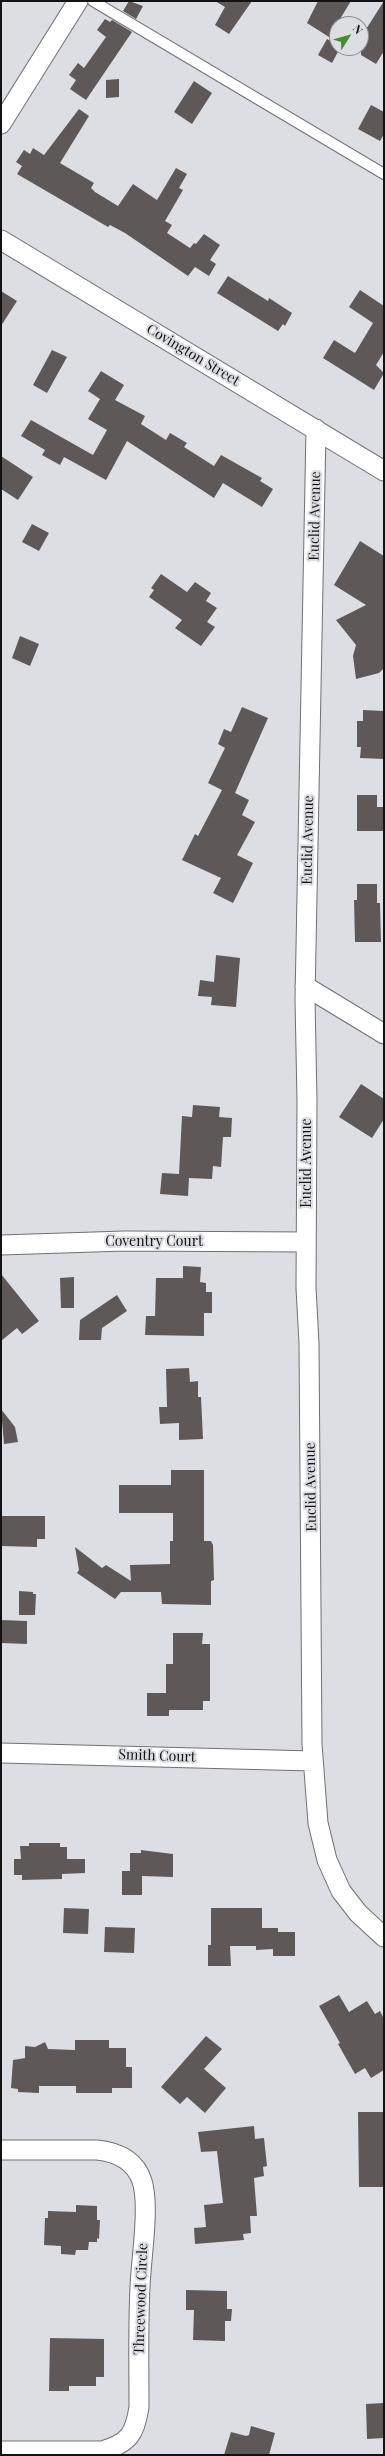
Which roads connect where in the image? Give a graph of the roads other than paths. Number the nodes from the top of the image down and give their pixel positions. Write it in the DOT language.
graph roads {
  1 [pos="78,1"];
  2 [pos="93,1"];
  3 [pos="1,124"];
  4 [pos="384,174"];
  5 [pos="1,240"];
  6 [pos="316,429"];
  7 [pos="384,471"];
  8 [pos="305,986"];
  9 [pos="384,1034"];
  10 [pos="306,1242"];
  11 [pos="1,1245"];
  12 [pos="1,1753"];
  13 [pos="313,1761"];
  14 [pos="384,1936"];
  15 [pos="1,2150"];
  16 [pos="1,2450"];
  1 -- 3 [label="street"];
  2 -- 4 [label="lane"];
  5 -- 6 [label="street, Covington Street"];
  6 -- 7 [label="street, Covington Street"];
  6 -- 8 [label="street, Euclid Avenue"];
  8 -- 9 [label="street"];
  8 -- 10 [label="street, Euclid Avenue"];
  10 -- 11 [label="street, Coventry Court"];
  10 -- 13 [label="street, Euclid Avenue"];
  12 -- 13 [label="street, Smith Court"];
  13 -- 14 [label="street, Euclid Avenue"];
  15 -- 16 [label="street, Threewood Circle"];
}
